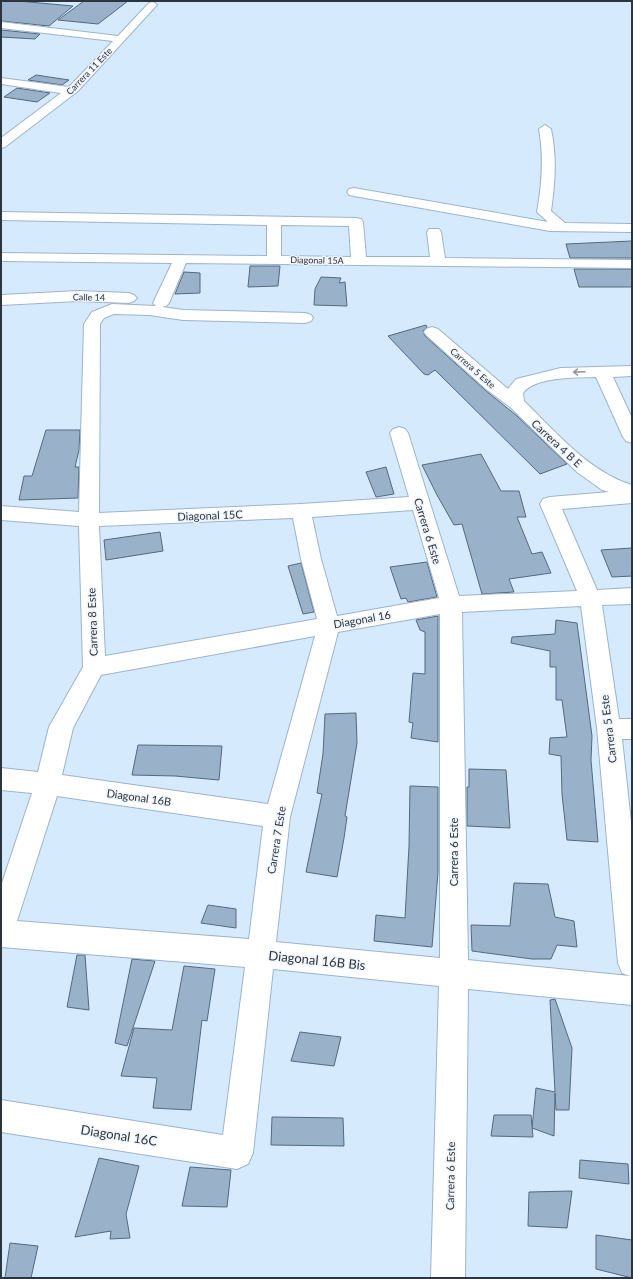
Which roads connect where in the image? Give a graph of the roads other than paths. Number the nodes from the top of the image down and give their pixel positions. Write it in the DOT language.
graph roads {
  1 [pos="152,5"];
  2 [pos="13,18"];
  3 [pos="119,39"];
  4 [pos="1,81"];
  5 [pos="71,91"];
  6 [pos="545,129"];
  7 [pos="1,144"];
  8 [pos="354,192"];
  9 [pos="1,216"];
  10 [pos="274,221"];
  11 [pos="561,226"];
  12 [pos="632,228"];
  13 [pos="434,232"];
  14 [pos="1,257"];
  15 [pos="181,258"];
  16 [pos="274,260"];
  17 [pos="359,260"];
  18 [pos="438,261"];
  19 [pos="632,264"];
  20 [pos="1,300"];
  21 [pos="167,308"];
  22 [pos="305,318"];
  23 [pos="432,332"];
  24 [pos="602,371"];
  25 [pos="632,371"];
  26 [pos="515,398"];
  27 [pos="399,433"];
  28 [pos="632,436"];
  29 [pos="632,492"];
  30 [pos="632,496"];
  31 [pos="419,503"];
  32 [pos="302,511"];
  33 [pos="1,513"];
  34 [pos="89,520"];
  35 [pos="632,596"];
  36 [pos="590,597"];
  37 [pos="451,604"];
  38 [pos="330,624"];
  39 [pos="94,667"];
  40 [pos="621,728"];
  41 [pos="1,779"];
  42 [pos="48,784"];
  43 [pos="278,817"];
  44 [pos="1,927"];
  45 [pos="1,933"];
  46 [pos="260,954"];
  47 [pos="632,963"];
  48 [pos="454,974"];
  49 [pos="632,991"];
  50 [pos="1,1116"];
  51 [pos="237,1153"];
  52 [pos="448,1278"];
  1 -- 3 [label="street, Carrera 11 Este"];
  2 -- 3 [label="street"];
  3 -- 5 [label="street, Carrera 11 Este"];
  4 -- 5 [label="street"];
  5 -- 7 [label="street, Carrera 11 Este"];
  6 -- 11 [label="street"];
  8 -- 11 [label="street"];
  9 -- 10 [label="street"];
  10 -- 16 [label="street"];
  10 -- 17 [label="street"];
  11 -- 12 [label="street"];
  13 -- 18 [label="street"];
  14 -- 15 [label="street, Diagonal 15A"];
  15 -- 16 [label="street, Diagonal 15A"];
  15 -- 21 [label="street"];
  16 -- 17 [label="street, Diagonal 15A"];
  17 -- 18 [label="street, Diagonal 15A"];
  18 -- 19 [label="street, Diagonal 15A"];
  20 -- 21 [label="street, Calle 14"];
  21 -- 22 [label="street"];
  21 -- 34 [label="street, Carrera 8 Este"];
  23 -- 26 [label="street, Carrera 5 Este"];
  24 -- 25 [label="street"];
  24 -- 26 [label="street, one-way"];
  24 -- 28 [label="street"];
  26 -- 29 [label="street, Carrera 4 B E"];
  27 -- 31 [label="street, Carrera 6 Este"];
  30 -- 36 [label="street, Carrera 5 Este"];
  31 -- 32 [label="street, Diagonal 15C"];
  31 -- 37 [label="street, Carrera 6 Este"];
  32 -- 34 [label="street, Diagonal 15C"];
  32 -- 38 [label="street"];
  33 -- 34 [label="street, Diagonal 15C"];
  34 -- 39 [label="street, Carrera 8 Este"];
  35 -- 36 [label="street, Diagonal 16"];
  36 -- 37 [label="street, Diagonal 16"];
  36 -- 40 [label="street, Carrera 5 Este"];
  37 -- 38 [label="street, Diagonal 16"];
  37 -- 48 [label="street, Carrera 6 Este"];
  38 -- 39 [label="street, Diagonal 16"];
  38 -- 43 [label="street, Carrera 7 Este"];
  39 -- 42 [label="street, Carrera 8 Este"];
  40 -- 47 [label="street, Carrera 5 Este"];
  41 -- 42 [label="street, Diagonal 16B"];
  42 -- 43 [label="street, Diagonal 16B"];
  42 -- 44 [label="street, Carrera 8 Este"];
  43 -- 46 [label="street, Carrera 7 Este"];
  45 -- 46 [label="street, Diagonal 16B Bis"];
  46 -- 48 [label="street, Diagonal 16B Bis"];
  46 -- 51 [label="street, Carrera 7 Este"];
  48 -- 49 [label="street, Diagonal 16B Bis"];
  48 -- 52 [label="street, Carrera 6 Este"];
  50 -- 51 [label="street, Diagonal 16C"];
}
